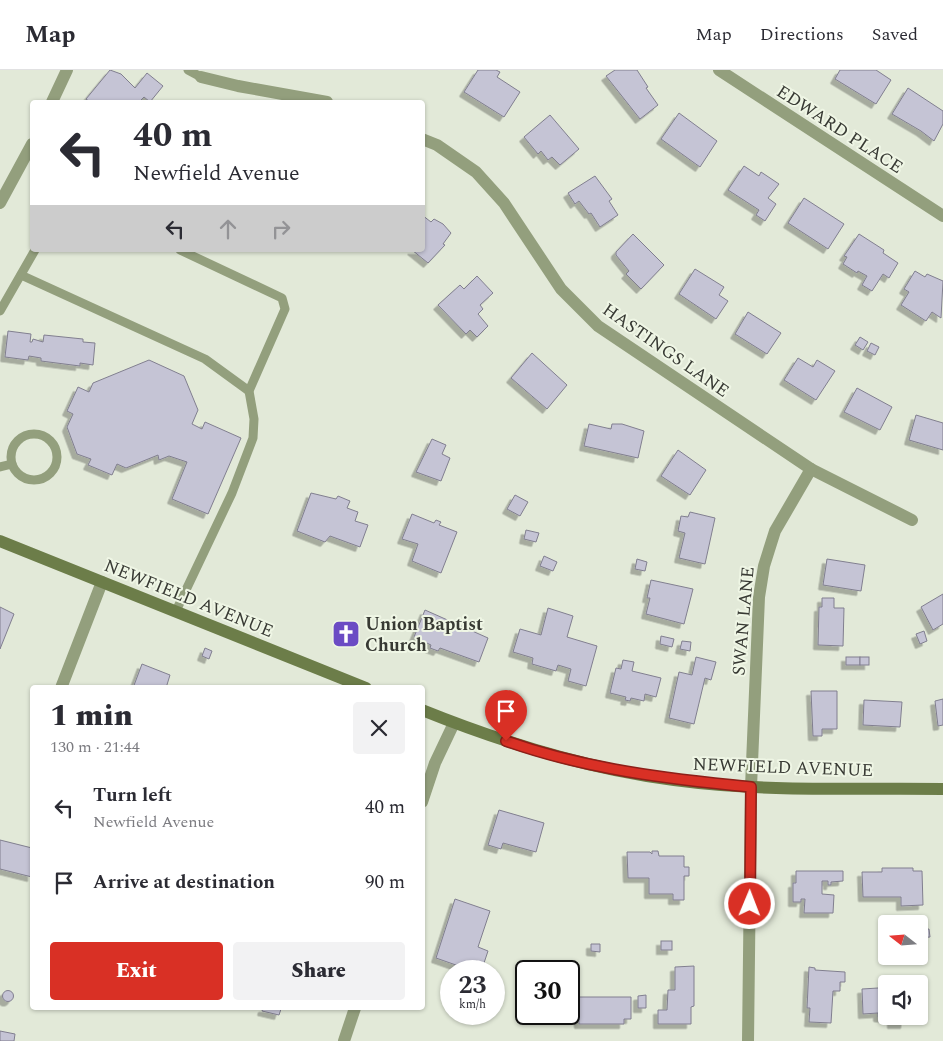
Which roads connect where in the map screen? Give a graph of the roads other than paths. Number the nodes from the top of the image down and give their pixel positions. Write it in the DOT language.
graph roads {
  1 [pos="67,70"];
  2 [pos="188,70"];
  3 [pos="719,70"];
  4 [pos="201,77"];
  5 [pos="53,100"];
  6 [pos="316,100"];
  7 [pos="425,139"];
  8 [pos="30,148"];
  9 [pos="0,204"];
  10 [pos="943,216"];
  11 [pos="35,252"];
  12 [pos="184,252"];
  13 [pos="21,275"];
  14 [pos="0,311"];
  15 [pos="249,391"];
  16 [pos="12,464"];
  17 [pos="0,466"];
  18 [pos="811,469"];
  19 [pos="912,520"];
  20 [pos="0,541"];
  21 [pos="102,582"];
  22 [pos="176,611"];
  23 [pos="62,685"];
  24 [pos="359,685"];
  25 [pos="425,711"];
  26 [pos="454,723"];
  27 [pos="751,787"];
  28 [pos="943,789"];
  29 [pos="425,793"];
  30 [pos="354,1010"];
  31 [pos="344,1041"];
  32 [pos="748,1041"];
  1 -- 5 [label="street"];
  2 -- 4 [label="lane"];
  3 -- 10 [label="street, EDWARD PLACE"];
  4 -- 6 [label="street"];
  7 -- 18 [label="street, HASTINGS LANE"];
  8 -- 9 [label="street"];
  11 -- 13 [label="lane"];
  12 -- 15 [label="lane"];
  13 -- 14 [label="lane"];
  13 -- 15 [label="lane"];
  15 -- 22 [label="lane"];
  16 -- 16 [label="lane"];
  16 -- 17 [label="lane"];
  18 -- 19 [label="street, HASTINGS LANE"];
  18 -- 27 [label="street, SWAN LANE"];
  20 -- 21 [label="main road, NEWFIELD AVENUE"];
  21 -- 22 [label="main road, NEWFIELD AVENUE"];
  21 -- 23 [label="street"];
  22 -- 24 [label="main road, NEWFIELD AVENUE"];
  25 -- 26 [label="main road, NEWFIELD AVENUE"];
  26 -- 27 [label="main road, NEWFIELD AVENUE"];
  26 -- 29 [label="street"];
  27 -- 28 [label="main road, NEWFIELD AVENUE"];
  27 -- 32 [label="street, SWAN LANE"];
  30 -- 31 [label="street"];
}
